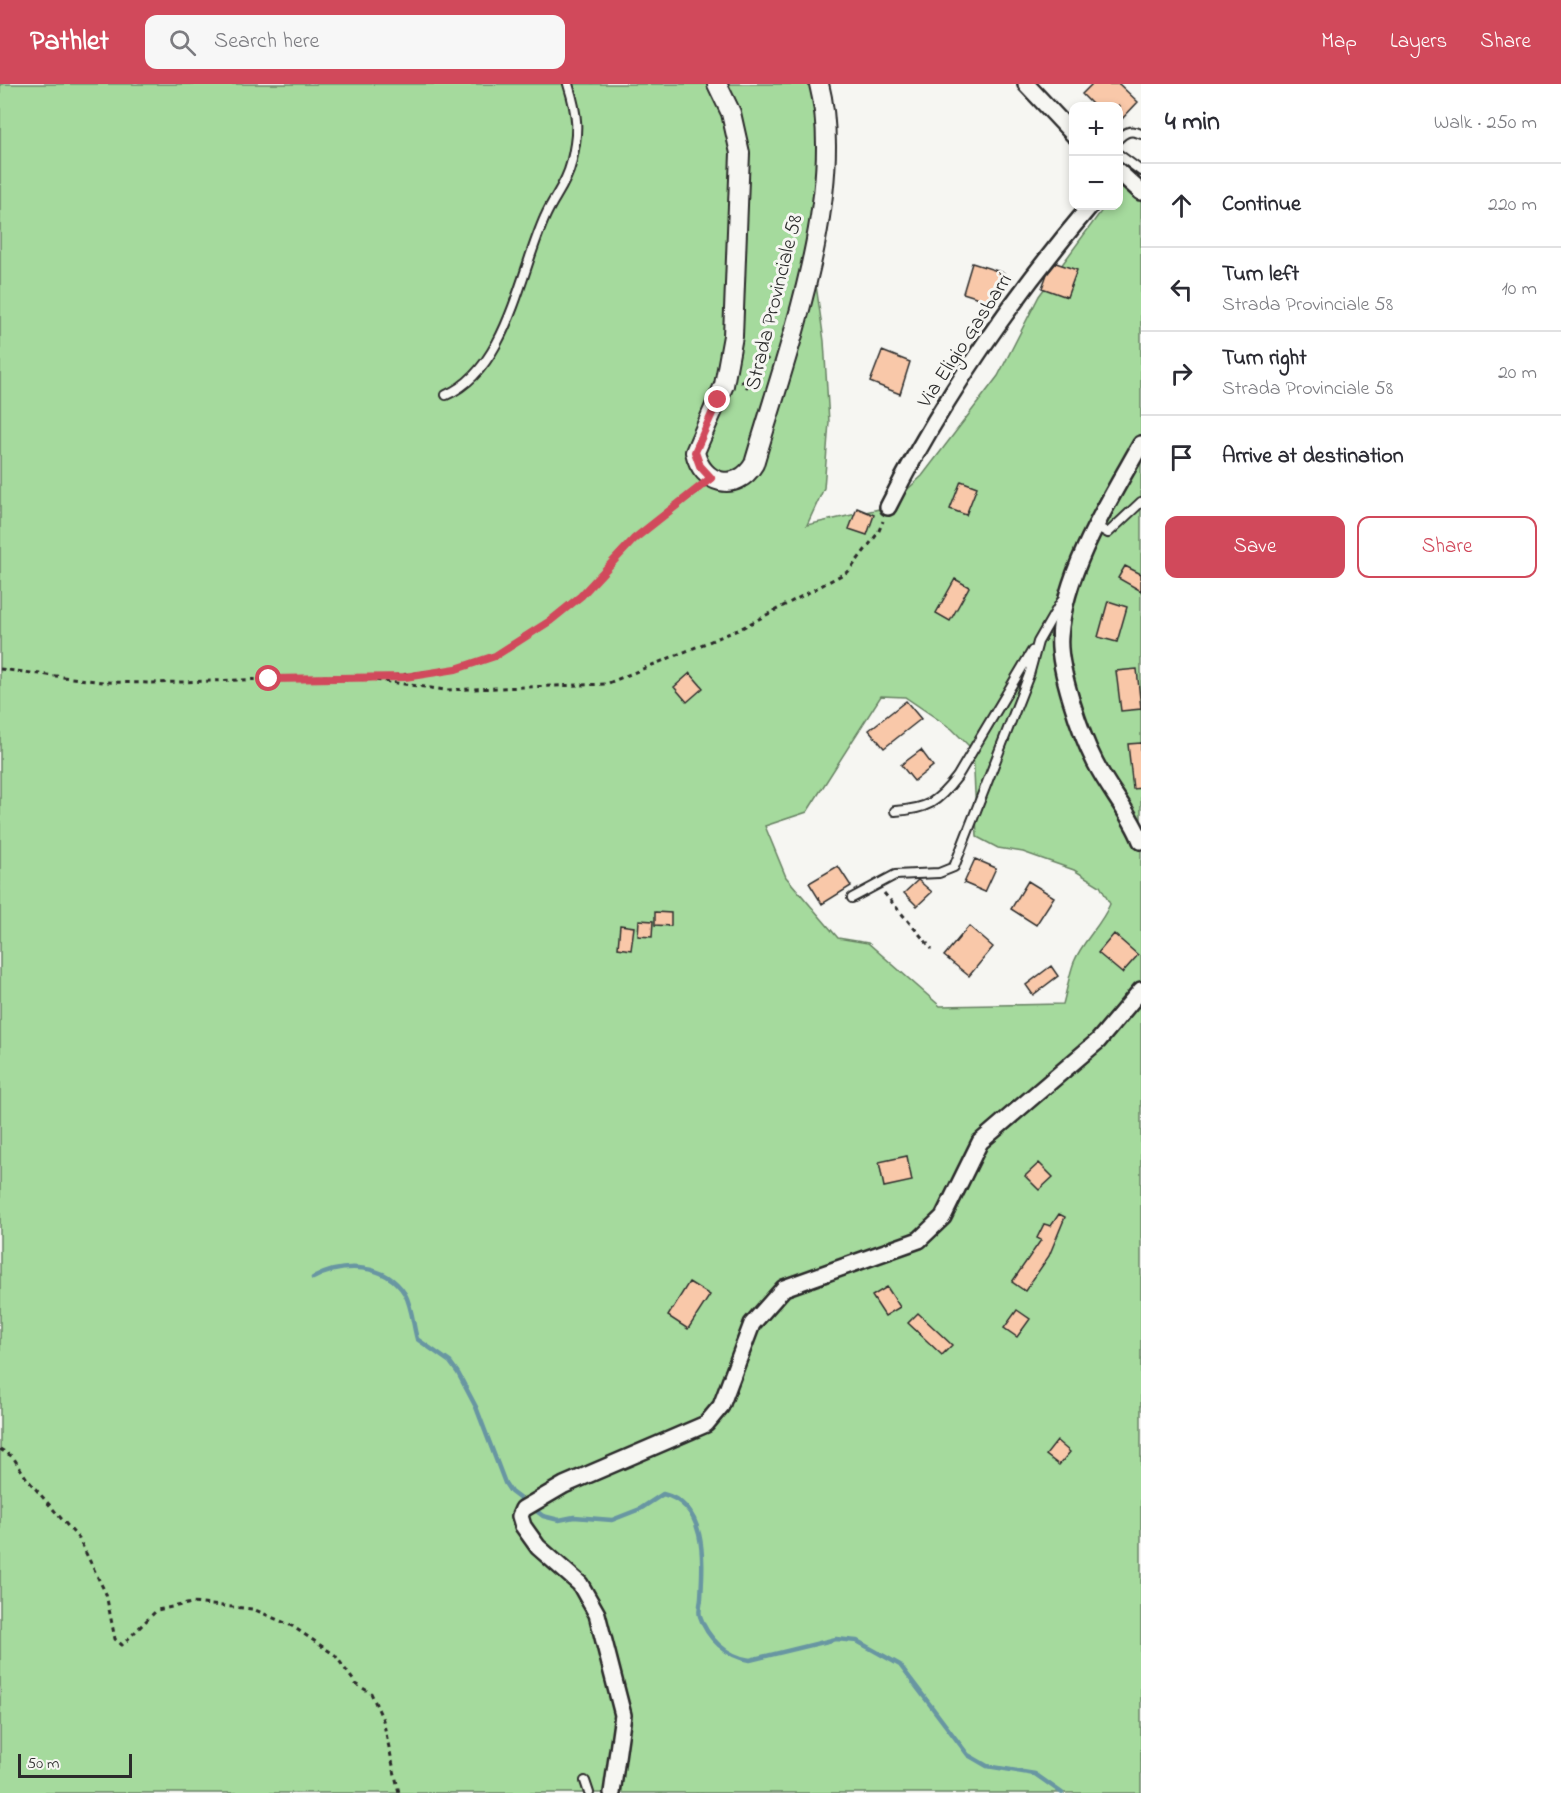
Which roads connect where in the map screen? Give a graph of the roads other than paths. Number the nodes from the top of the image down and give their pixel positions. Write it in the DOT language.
graph roads {
  1 [pos="568,84"];
  2 [pos="717,84"];
  3 [pos="819,84"];
  4 [pos="1026,84"];
  5 [pos="1069,130"];
  6 [pos="1141,134"];
  7 [pos="1123,135"];
  8 [pos="1122,156"];
  9 [pos="1141,171"];
  10 [pos="1123,175"];
  11 [pos="1141,192"];
  12 [pos="1087,210"];
  13 [pos="446,395"];
  14 [pos="1141,444"];
  15 [pos="1141,502"];
  16 [pos="888,507"];
  17 [pos="1096,526"];
  18 [pos="1073,583"];
  19 [pos="1038,642"];
  20 [pos="1115,794"];
  21 [pos="895,811"];
  22 [pos="1141,820"];
  23 [pos="1141,841"];
  24 [pos="852,898"];
  25 [pos="1141,990"];
  26 [pos="585,1781"];
  27 [pos="589,1793"];
  28 [pos="612,1793"];
  1 -- 13 [label="lane"];
  2 -- 3 [label="street, Strada Provinciale 58"];
  4 -- 5 [label="street"];
  6 -- 7 [label="lane"];
  8 -- 9 [label="lane"];
  10 -- 11 [label="street"];
  12 -- 16 [label="street, Via Eligio Gasbarri"];
  14 -- 17 [label="street"];
  15 -- 17 [label="lane"];
  17 -- 18 [label="street"];
  18 -- 19 [label="lane"];
  18 -- 20 [label="street"];
  19 -- 21 [label="lane"];
  19 -- 24 [label="lane"];
  20 -- 22 [label="street"];
  20 -- 23 [label="street"];
  25 -- 28 [label="street"];
  26 -- 27 [label="lane"];
}
